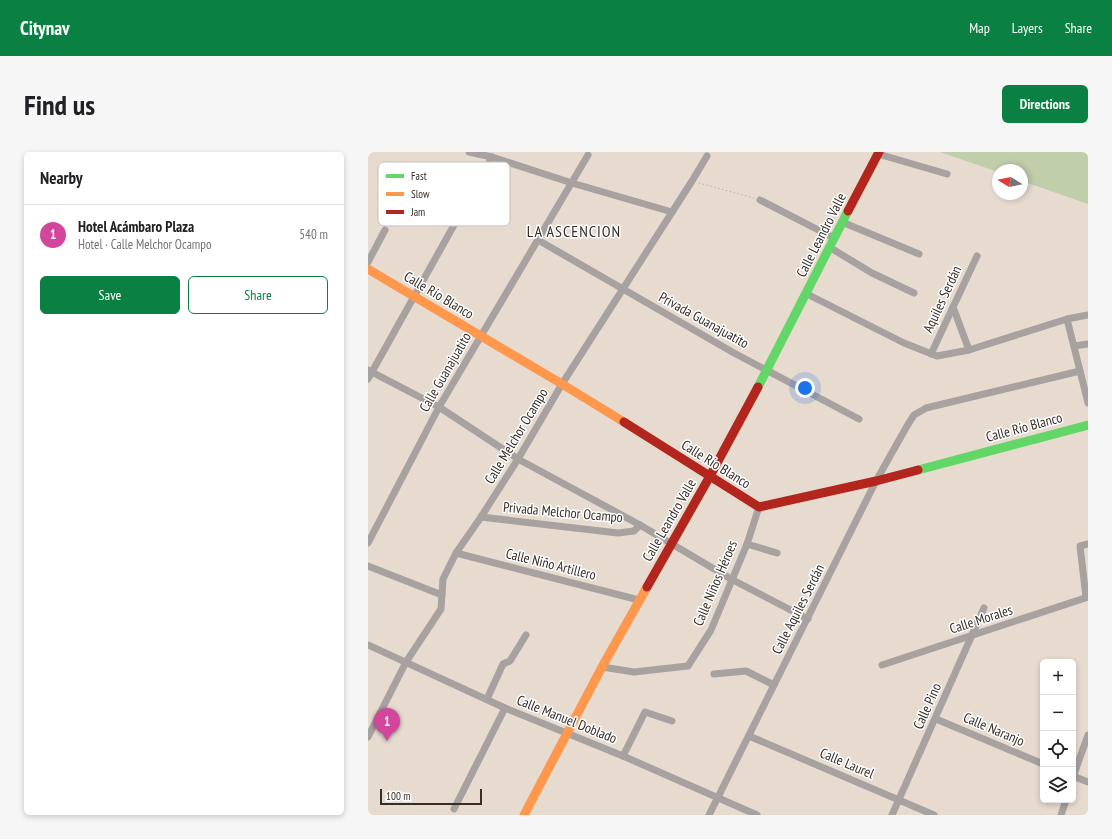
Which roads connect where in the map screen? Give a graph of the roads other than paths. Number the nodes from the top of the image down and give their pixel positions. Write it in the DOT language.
graph roads {
  1 [pos="469,152"];
  2 [pos="878,153"];
  3 [pos="588,156"];
  4 [pos="707,156"];
  5 [pos="492,157"];
  6 [pos="489,162"];
  7 [pos="508,162"];
  8 [pos="510,163"];
  9 [pos="947,174"];
  10 [pos="572,182"];
  11 [pos="760,200"];
  12 [pos="672,212"];
  13 [pos="842,222"];
  14 [pos="453,226"];
  15 [pos="385,230"];
  16 [pos="834,238"];
  17 [pos="538,240"];
  18 [pos="829,247"];
  19 [pos="919,254"];
  20 [pos="977,256"];
  21 [pos="368,262"];
  22 [pos="368,269"];
  23 [pos="623,289"];
  24 [pos="914,293"];
  25 [pos="807,294"];
  26 [pos="414,296"];
  27 [pos="954,306"];
  28 [pos="1088,315"];
  29 [pos="1066,319"];
  30 [pos="481,336"];
  31 [pos="1088,344"];
  32 [pos="1074,346"];
  33 [pos="969,350"];
  34 [pos="931,354"];
  35 [pos="767,370"];
  36 [pos="1080,370"];
  37 [pos="369,374"];
  38 [pos="562,384"];
  39 [pos="1088,403"];
  40 [pos="439,407"];
  41 [pos="859,418"];
  42 [pos="1088,425"];
  43 [pos="518,459"];
  44 [pos="710,476"];
  45 [pos="876,481"];
  46 [pos="759,507"];
  47 [pos="481,517"];
  48 [pos="640,525"];
  49 [pos="368,543"];
  50 [pos="671,543"];
  51 [pos="747,544"];
  52 [pos="1088,544"];
  53 [pos="777,552"];
  54 [pos="456,553"];
  55 [pos="368,566"];
  56 [pos="731,579"];
  57 [pos="442,595"];
  58 [pos="1087,597"];
  59 [pos="639,600"];
  60 [pos="984,608"];
  61 [pos="808,619"];
  62 [pos="526,635"];
  63 [pos="973,636"];
  64 [pos="368,645"];
  65 [pos="406,662"];
  66 [pos="882,665"];
  67 [pos="602,667"];
  68 [pos="714,674"];
  69 [pos="774,685"];
  70 [pos="487,699"];
  71 [pos="505,708"];
  72 [pos="936,719"];
  73 [pos="672,721"];
  74 [pos="567,734"];
  75 [pos="1088,735"];
  76 [pos="749,736"];
  77 [pos="368,737"];
  78 [pos="623,756"];
  79 [pos="1040,763"];
  80 [pos="1076,768"];
  81 [pos="1076,777"];
  82 [pos="1088,782"];
  83 [pos="718,797"];
  84 [pos="899,799"];
  85 [pos="1065,803"];
  86 [pos="454,809"];
  87 [pos="524,815"];
  88 [pos="709,815"];
  89 [pos="757,815"];
  90 [pos="892,815"];
  91 [pos="934,815"];
  92 [pos="1061,815"];
  1 -- 5 [label="street"];
  2 -- 9 [label="street"];
  2 -- 13 [label="street, Calle Leandro Valle"];
  3 -- 10 [label="street, Calle Guanajuatito"];
  4 -- 12 [label="street, Calle Melchor Ocampo"];
  5 -- 6 [label="street"];
  5 -- 7 [label="street"];
  8 -- 10 [label="street"];
  10 -- 12 [label="street"];
  10 -- 17 [label="street, Calle Guanajuatito"];
  11 -- 16 [label="street"];
  12 -- 23 [label="street, Calle Melchor Ocampo"];
  13 -- 16 [label="street, Calle Leandro Valle"];
  13 -- 19 [label="street"];
  14 -- 26 [label="street"];
  15 -- 21 [label="street"];
  16 -- 18 [label="street, Calle Leandro Valle"];
  17 -- 23 [label="street, Privada Guanajuatito"];
  17 -- 30 [label="street, Calle Guanajuatito"];
  18 -- 24 [label="street"];
  18 -- 25 [label="street, Calle Leandro Valle"];
  20 -- 27 [label="street, Aquiles Serdán"];
  22 -- 26 [label="street, Calle Río Blanco"];
  23 -- 35 [label="street, Privada Guanajuatito"];
  23 -- 38 [label="street, Calle Melchor Ocampo"];
  25 -- 34 [label="street"];
  25 -- 35 [label="street, Calle Leandro Valle"];
  26 -- 30 [label="street, Calle Río Blanco"];
  26 -- 37 [label="street"];
  27 -- 33 [label="street"];
  27 -- 34 [label="street, Aquiles Serdán"];
  28 -- 29 [label="street"];
  29 -- 32 [label="street"];
  29 -- 33 [label="street"];
  30 -- 38 [label="street, Calle Río Blanco"];
  30 -- 40 [label="street, Calle Guanajuatito"];
  31 -- 32 [label="street"];
  32 -- 36 [label="street"];
  33 -- 34 [label="street"];
  35 -- 41 [label="street, Privada Guanajuatito"];
  35 -- 44 [label="street, Calle Leandro Valle"];
  36 -- 39 [label="street"];
  36 -- 45 [label="street, Calle Aquiles Serdán"];
  37 -- 40 [label="street"];
  38 -- 43 [label="street, Calle Melchor Ocampo"];
  38 -- 44 [label="street, Calle Río Blanco"];
  40 -- 43 [label="street"];
  40 -- 49 [label="street, Calle Guanajuatito"];
  42 -- 45 [label="street, Calle Río Blanco"];
  43 -- 47 [label="street, Calle Melchor Ocampo"];
  43 -- 48 [label="street"];
  44 -- 46 [label="street, Calle Río Blanco"];
  44 -- 50 [label="street, Calle Leandro Valle"];
  45 -- 46 [label="street, Calle Río Blanco"];
  45 -- 61 [label="street, Calle Aquiles Serdán"];
  46 -- 51 [label="street, Calle Niños Héroes"];
  47 -- 48 [label="street, Privada Melchor Ocampo"];
  47 -- 54 [label="street, Calle Melchor Ocampo"];
  48 -- 50 [label="street"];
  50 -- 56 [label="street"];
  50 -- 59 [label="street, Calle Leandro Valle"];
  51 -- 53 [label="street"];
  51 -- 56 [label="street, Calle Niños Héroes"];
  52 -- 58 [label="street"];
  54 -- 57 [label="street, Calle Melchor Ocampo"];
  54 -- 59 [label="street, Calle Niño Artillero"];
  55 -- 57 [label="street"];
  56 -- 61 [label="street"];
  56 -- 67 [label="street, Calle Niños Héroes"];
  57 -- 65 [label="street, Calle Melchor Ocampo"];
  58 -- 63 [label="street, Calle Morales"];
  59 -- 67 [label="street, Calle Leandro Valle"];
  60 -- 63 [label="street, Calle Pino"];
  61 -- 69 [label="street, Calle Aquiles Serdán"];
  62 -- 70 [label="street"];
  63 -- 66 [label="street, Calle Morales"];
  63 -- 72 [label="street, Calle Pino"];
  64 -- 65 [label="street, Calle Manuel Doblado"];
  65 -- 70 [label="street, Calle Manuel Doblado"];
  65 -- 77 [label="street, Calle Melchor Ocampo"];
  67 -- 74 [label="street, Calle Leandro Valle"];
  68 -- 69 [label="street"];
  69 -- 76 [label="street, Calle Aquiles Serdán"];
  70 -- 71 [label="street, Calle Manuel Doblado"];
  71 -- 74 [label="street, Calle Manuel Doblado"];
  71 -- 86 [label="street"];
  72 -- 79 [label="street, Calle Naranjo"];
  72 -- 84 [label="street, Calle Pino"];
  73 -- 78 [label="street"];
  74 -- 78 [label="street, Calle Manuel Doblado"];
  74 -- 87 [label="street, Calle Leandro Valle"];
  75 -- 80 [label="street"];
  76 -- 83 [label="street, Calle Aquiles Serdán"];
  76 -- 84 [label="street, Calle Laurel"];
  78 -- 83 [label="street, Calle Manuel Doblado"];
  81 -- 82 [label="street"];
  83 -- 88 [label="street, Calle Aquiles Serdán"];
  83 -- 89 [label="street, Calle Manuel Doblado"];
  84 -- 90 [label="street, Calle Pino"];
  84 -- 91 [label="street, Calle Laurel"];
  85 -- 92 [label="street"];
}
